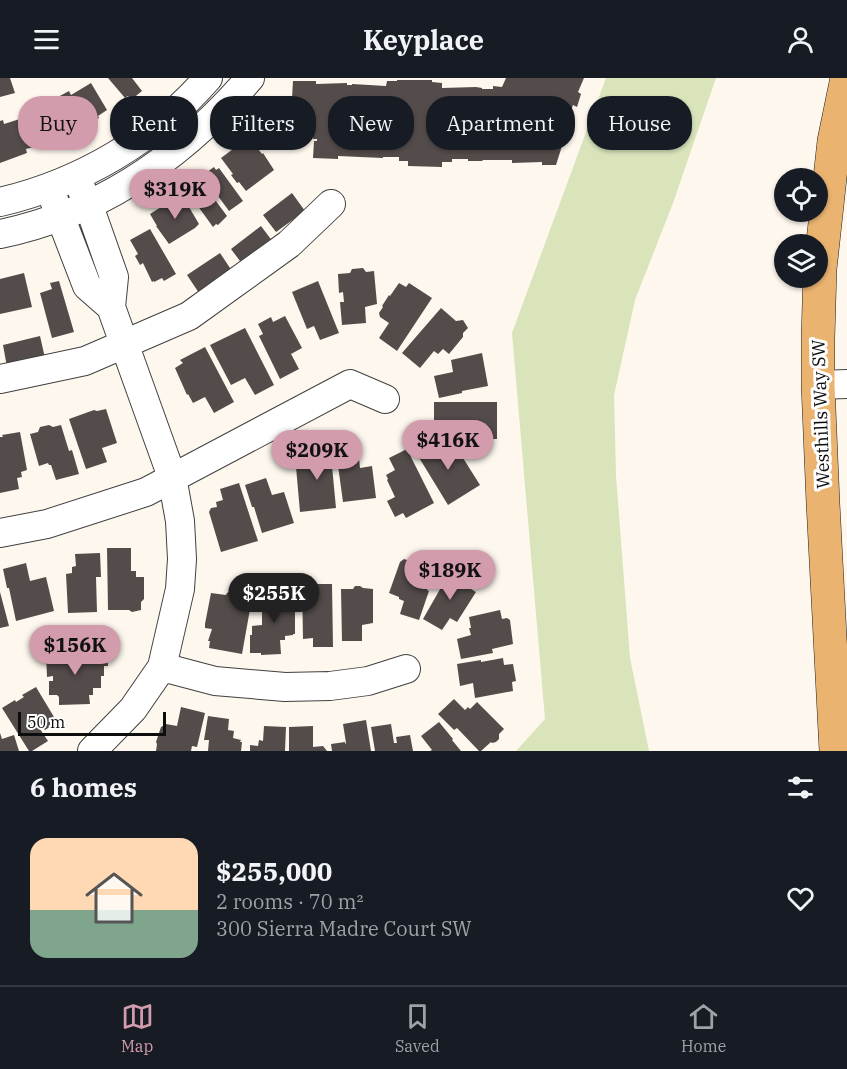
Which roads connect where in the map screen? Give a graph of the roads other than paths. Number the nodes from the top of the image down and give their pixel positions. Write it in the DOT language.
graph roads {
  1 [pos="208,78"];
  2 [pos="250,78"];
  3 [pos="847,78"];
  4 [pos="76,177"];
  5 [pos="49,188"];
  6 [pos="0,202"];
  7 [pos="331,204"];
  8 [pos="90,206"];
  9 [pos="60,218"];
  10 [pos="0,234"];
  11 [pos="111,307"];
  12 [pos="124,345"];
  13 [pos="0,378"];
  14 [pos="833,384"];
  15 [pos="385,399"];
  16 [pos="172,477"];
  17 [pos="0,533"];
  18 [pos="162,667"];
  19 [pos="406,669"];
  20 [pos="92,751"];
  21 [pos="836,751"];
  1 -- 4 [label="street"];
  2 -- 8 [label="street"];
  3 -- 14 [label="main road, Westhills Way SW"];
  4 -- 5 [label="street"];
  4 -- 8 [label="street"];
  5 -- 6 [label="street"];
  5 -- 9 [label="street"];
  7 -- 12 [label="street"];
  8 -- 9 [label="street"];
  8 -- 11 [label="street"];
  9 -- 10 [label="street"];
  9 -- 11 [label="street"];
  11 -- 12 [label="street"];
  12 -- 13 [label="street"];
  12 -- 16 [label="street"];
  14 -- 21 [label="main road, Westhills Way SW"];
  15 -- 16 [label="street"];
  16 -- 17 [label="street"];
  16 -- 18 [label="street"];
  18 -- 19 [label="street"];
  18 -- 20 [label="street"];
}
